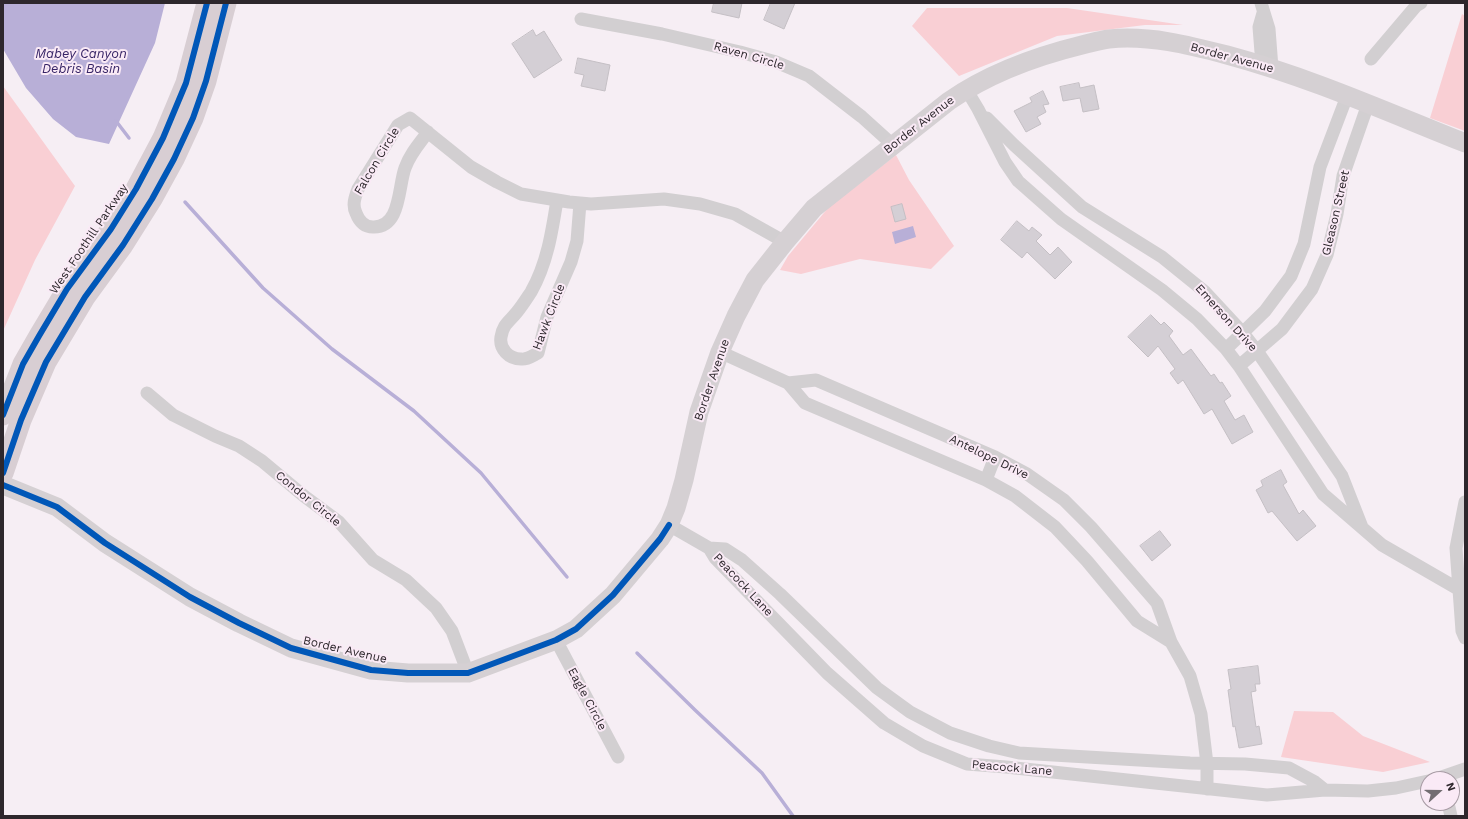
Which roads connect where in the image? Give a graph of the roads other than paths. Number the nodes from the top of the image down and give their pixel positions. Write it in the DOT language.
graph roads {
  1 [pos="207,3"];
  2 [pos="218,3"];
  3 [pos="226,3"];
  4 [pos="1421,3"];
  5 [pos="1262,8"];
  6 [pos="581,18"];
  7 [pos="214,52"];
  8 [pos="1371,59"];
  9 [pos="1267,66"];
  10 [pos="966,89"];
  11 [pos="1347,96"];
  12 [pos="1368,104"];
  13 [pos="978,109"];
  14 [pos="428,132"];
  15 [pos="1465,144"];
  16 [pos="893,145"];
  17 [pos="557,200"];
  18 [pos="580,203"];
  19 [pos="785,242"];
  20 [pos="1243,333"];
  21 [pos="1226,349"];
  22 [pos="1257,351"];
  23 [pos="720,352"];
  24 [pos="1239,366"];
  25 [pos="788,383"];
  26 [pos="146,394"];
  27 [pos="3,415"];
  28 [pos="995,457"];
  29 [pos="3,473"];
  30 [pos="986,480"];
  31 [pos="3,485"];
  32 [pos="1465,502"];
  33 [pos="669,525"];
  34 [pos="1364,530"];
  35 [pos="709,548"];
  36 [pos="1461,563"];
  37 [pos="1463,590"];
  38 [pos="1465,638"];
  39 [pos="556,640"];
  40 [pos="1171,642"];
  41 [pos="468,673"];
  42 [pos="876,687"];
  43 [pos="861,702"];
  44 [pos="618,757"];
  45 [pos="1207,764"];
  46 [pos="1420,783"];
  47 [pos="1207,789"];
  48 [pos="1325,790"];
  1 -- 27 [label="main road, West Foothill Parkway"];
  2 -- 7 [label="main road"];
  3 -- 7 [label="main road"];
  4 -- 8 [label="street"];
  5 -- 9 [label="street"];
  6 -- 16 [label="street, Raven Circle"];
  7 -- 29 [label="main road"];
  9 -- 10 [label="street, Border Avenue"];
  9 -- 11 [label="street, Border Avenue"];
  10 -- 13 [label="street, Emerson Drive"];
  10 -- 16 [label="street, Border Avenue"];
  11 -- 12 [label="street, Border Avenue"];
  11 -- 20 [label="street, Gleason Street"];
  12 -- 15 [label="street, Border Avenue"];
  12 -- 22 [label="street, Gleason Street"];
  13 -- 20 [label="street, Emerson Drive"];
  13 -- 21 [label="street, Emerson Drive"];
  14 -- 14 [label="street, Falcon Circle"];
  14 -- 17 [label="street"];
  16 -- 19 [label="street, Border Avenue"];
  17 -- 18 [label="street"];
  17 -- 18 [label="street, Hawk Circle"];
  18 -- 19 [label="street"];
  19 -- 23 [label="street, Border Avenue"];
  20 -- 21 [label="street, Gleason Street"];
  20 -- 22 [label="street, Emerson Drive"];
  21 -- 24 [label="street, Emerson Drive"];
  22 -- 24 [label="street, Gleason Street"];
  22 -- 34 [label="street, Emerson Drive"];
  23 -- 25 [label="street, Antelope Drive"];
  23 -- 33 [label="street, Border Avenue"];
  24 -- 34 [label="street, Emerson Drive"];
  25 -- 28 [label="street, Antelope Drive"];
  25 -- 30 [label="street, Antelope Drive"];
  26 -- 41 [label="street, Condor Circle"];
  28 -- 30 [label="street"];
  28 -- 40 [label="street, Antelope Drive"];
  30 -- 40 [label="street, Antelope Drive"];
  31 -- 41 [label="street, Border Avenue"];
  32 -- 36 [label="street"];
  33 -- 35 [label="street, Peacock Lane"];
  33 -- 39 [label="street, Border Avenue"];
  34 -- 37 [label="street, Emerson Drive"];
  35 -- 42 [label="street, Peacock Lane"];
  35 -- 43 [label="street, Peacock Lane"];
  36 -- 37 [label="street"];
  37 -- 38 [label="street"];
  39 -- 41 [label="street, Border Avenue"];
  39 -- 44 [label="street, Eagle Circle"];
  40 -- 45 [label="street, Antelope Drive"];
  42 -- 43 [label="street"];
  42 -- 45 [label="street, Peacock Lane"];
  43 -- 47 [label="street, Peacock Lane"];
  45 -- 47 [label="street, Antelope Drive"];
  45 -- 48 [label="street, Peacock Lane"];
  46 -- 48 [label="street, Peacock Lane"];
  47 -- 48 [label="street, Peacock Lane"];
}
